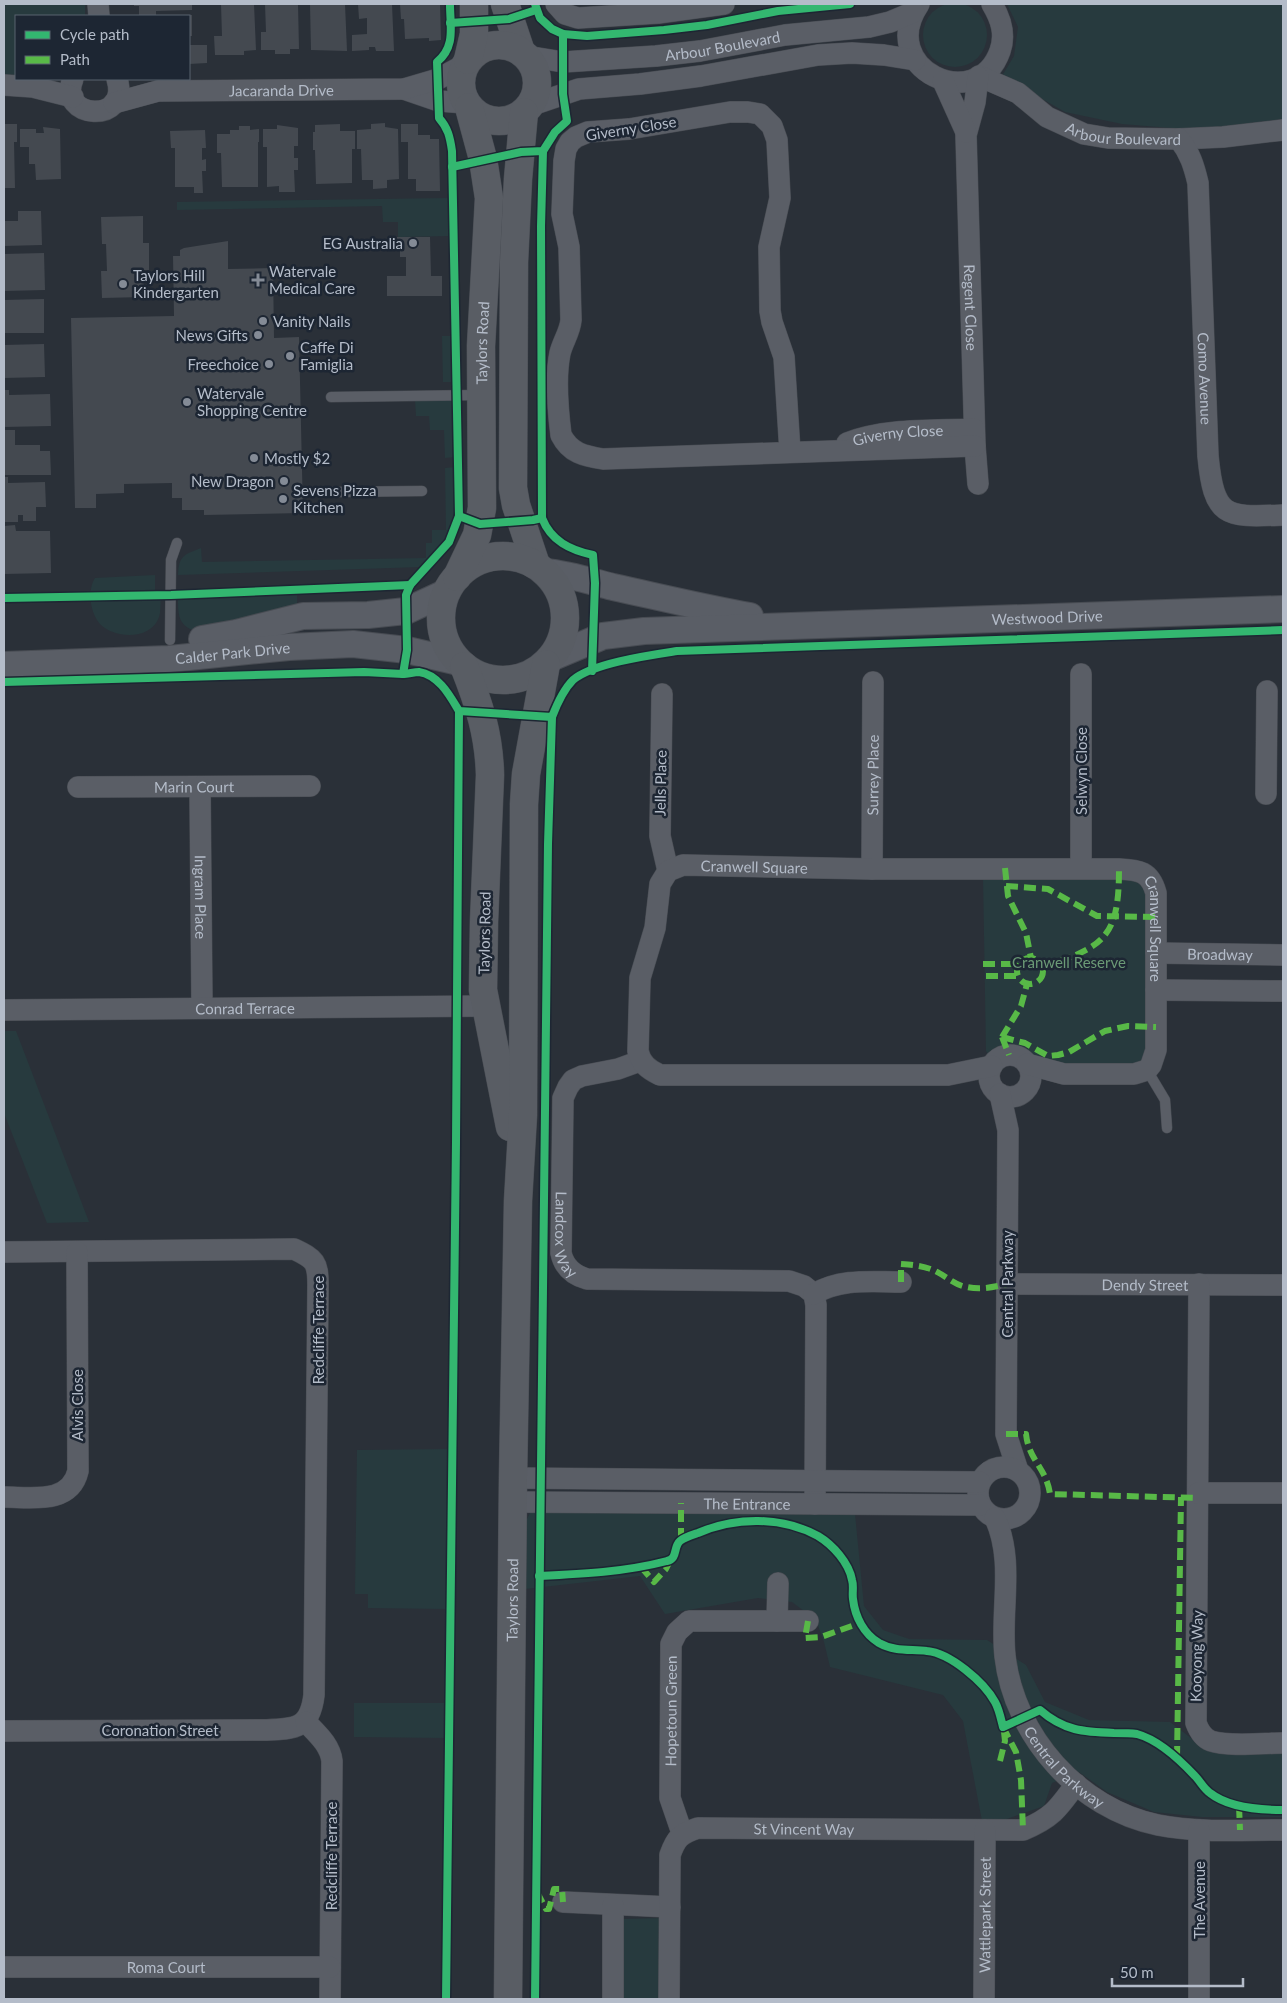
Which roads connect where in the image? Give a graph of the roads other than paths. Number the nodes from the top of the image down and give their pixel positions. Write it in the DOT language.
graph roads {
  1 [pos="474,4"];
  2 [pos="505,4"];
  3 [pos="556,4"];
  4 [pos="724,4"];
  5 [pos="992,4"];
  6 [pos="916,8"];
  7 [pos="524,54"];
  8 [pos="915,60"];
  9 [pos="466,63"];
  10 [pos="978,76"];
  11 [pos="117,80"];
  12 [pos="120,80"];
  13 [pos="943,81"];
  14 [pos="70,85"];
  15 [pos="4,86"];
  16 [pos="404,89"];
  17 [pos="158,91"];
  18 [pos="114,103"];
  19 [pos="467,105"];
  20 [pos="527,109"];
  21 [pos="1283,130"];
  22 [pos="966,132"];
  23 [pos="1213,138"];
  24 [pos="1179,140"];
  25 [pos="1198,183"];
  26 [pos="481,395"];
  27 [pos="331,397"];
  28 [pos="974,438"];
  29 [pos="790,452"];
  30 [pos="978,484"];
  31 [pos="422,491"];
  32 [pos="333,492"];
  33 [pos="1283,514"];
  34 [pos="177,543"];
  35 [pos="540,568"];
  36 [pos="452,585"];
  37 [pos="1283,609"];
  38 [pos="810,625"];
  39 [pos="4,648"];
  40 [pos="170,650"];
  41 [pos="550,660"];
  42 [pos="461,664"];
  43 [pos="4,665"];
  44 [pos="1081,674"];
  45 [pos="872,682"];
  46 [pos="1267,691"];
  47 [pos="662,694"];
  48 [pos="1276,743"];
  49 [pos="310,786"];
  50 [pos="78,787"];
  51 [pos="200,787"];
  52 [pos="1266,794"];
  53 [pos="1080,868"];
  54 [pos="872,869"];
  55 [pos="668,871"];
  56 [pos="1156,953"];
  57 [pos="1283,955"];
  58 [pos="1156,990"];
  59 [pos="1283,991"];
  60 [pos="523,1005"];
  61 [pos="486,1006"];
  62 [pos="202,1007"];
  63 [pos="4,1010"];
  64 [pos="640,1061"];
  65 [pos="1147,1070"];
  66 [pos="1026,1081"];
  67 [pos="995,1082"];
  68 [pos="1167,1128"];
  69 [pos="1008,1130"];
  70 [pos="518,1200"];
  71 [pos="4,1252"];
  72 [pos="77,1252"];
  73 [pos="902,1282"];
  74 [pos="1007,1284"];
  75 [pos="1199,1284"];
  76 [pos="1283,1285"];
  77 [pos="814,1294"];
  78 [pos="1006,1437"];
  79 [pos="1018,1470"];
  80 [pos="987,1476"];
  81 [pos="814,1481"];
  82 [pos="513,1490"];
  83 [pos="1198,1493"];
  84 [pos="1283,1493"];
  85 [pos="4,1497"];
  86 [pos="814,1504"];
  87 [pos="997,1513"];
  88 [pos="778,1583"];
  89 [pos="777,1620"];
  90 [pos="808,1621"];
  91 [pos="308,1718"];
  92 [pos="4,1731"];
  93 [pos="1283,1743"];
  94 [pos="1076,1784"];
  95 [pos="985,1830"];
  96 [pos="1199,1830"];
  97 [pos="1283,1830"];
  98 [pos="682,1833"];
  99 [pos="563,1902"];
  100 [pos="613,1905"];
  101 [pos="670,1907"];
  102 [pos="4,1967"];
  103 [pos="330,1967"];
  104 [pos="330,1999"];
  105 [pos="508,1999"];
  106 [pos="613,1999"];
  107 [pos="669,1999"];
  108 [pos="984,1999"];
  109 [pos="1198,1999"];
  1 -- 9 [label="main road"];
  2 -- 7 [label="main road"];
  3 -- 4 [label="street"];
  5 -- 10 [label="street"];
  6 -- 7 [label="street, Arbour Boulevard"];
  6 -- 8 [label="street"];
  7 -- 9 [label="main road"];
  7 -- 20 [label="main road"];
  8 -- 13 [label="street"];
  8 -- 20 [label="street, Arbour Boulevard"];
  9 -- 16 [label="street, Jacaranda Drive"];
  9 -- 19 [label="main road"];
  10 -- 13 [label="street"];
  10 -- 22 [label="street, Regent Close"];
  10 -- 24 [label="street, Arbour Boulevard"];
  11 -- 18 [label="street"];
  12 -- 17 [label="street, Jacaranda Drive"];
  13 -- 22 [label="street, Regent Close"];
  14 -- 15 [label="street"];
  14 -- 18 [label="street, Jacaranda Drive"];
  16 -- 17 [label="street, Jacaranda Drive"];
  16 -- 19 [label="street, Jacaranda Drive"];
  17 -- 18 [label="street, Jacaranda Drive"];
  19 -- 20 [label="main road"];
  19 -- 26 [label="main road, Taylors Road"];
  20 -- 35 [label="main road, Taylors Road"];
  21 -- 23 [label="street, Arbour Boulevard"];
  22 -- 28 [label="street, Regent Close"];
  23 -- 24 [label="street, Arbour Boulevard"];
  23 -- 25 [label="street, Como Avenue"];
  24 -- 25 [label="street, Como Avenue"];
  25 -- 33 [label="street, Como Avenue"];
  26 -- 27 [label="lane"];
  26 -- 36 [label="main road, Taylors Road"];
  28 -- 29 [label="street, Giverny Close"];
  28 -- 30 [label="street, Regent Close"];
  29 -- 29 [label="street, Giverny Close"];
  31 -- 32 [label="lane"];
  34 -- 40 [label="lane"];
  35 -- 36 [label="main road"];
  35 -- 38 [label="street, Westwood Drive"];
  35 -- 41 [label="main road"];
  36 -- 40 [label="street, Calder Park Drive"];
  36 -- 42 [label="main road"];
  37 -- 38 [label="street, Westwood Drive"];
  38 -- 41 [label="street, Westwood Drive"];
  39 -- 40 [label="street, Calder Park Drive"];
  40 -- 42 [label="street, Calder Park Drive"];
  40 -- 43 [label="street, Calder Park Drive"];
  41 -- 42 [label="main road"];
  41 -- 60 [label="main road, Taylors Road"];
  42 -- 61 [label="main road, Taylors Road"];
  44 -- 53 [label="street, Selwyn Close"];
  45 -- 54 [label="street, Surrey Place"];
  46 -- 48 [label="street"];
  47 -- 55 [label="street, Jells Place"];
  48 -- 52 [label="street"];
  49 -- 51 [label="street, Marin Court"];
  50 -- 51 [label="street, Marin Court"];
  51 -- 62 [label="street, Ingram Place"];
  53 -- 54 [label="street, Cranwell Square"];
  53 -- 56 [label="street, Cranwell Square"];
  54 -- 55 [label="street, Cranwell Square"];
  55 -- 64 [label="street"];
  56 -- 57 [label="street, Broadway"];
  56 -- 58 [label="street, Cranwell Square"];
  58 -- 59 [label="street"];
  58 -- 65 [label="street, Cranwell Square"];
  60 -- 61 [label="main road"];
  60 -- 70 [label="main road, Taylors Road"];
  61 -- 62 [label="street, Conrad Terrace"];
  61 -- 70 [label="main road, Taylors Road"];
  62 -- 63 [label="street, Conrad Terrace"];
  64 -- 67 [label="street"];
  64 -- 77 [label="street, Landcox Way"];
  65 -- 66 [label="street"];
  65 -- 68 [label="lane"];
  66 -- 67 [label="street"];
  66 -- 67 [label="street"];
  66 -- 69 [label="street, Central Parkway"];
  67 -- 69 [label="street, Central Parkway"];
  69 -- 74 [label="street, Central Parkway"];
  70 -- 82 [label="main road, Taylors Road"];
  71 -- 72 [label="street, Redcliffe Terrace"];
  72 -- 85 [label="street, Alvis Close"];
  72 -- 91 [label="street, Redcliffe Terrace"];
  73 -- 77 [label="street"];
  74 -- 75 [label="street, Dendy Street"];
  74 -- 78 [label="street, Central Parkway"];
  75 -- 76 [label="street, Dendy Street"];
  75 -- 83 [label="street, Kooyong Way"];
  77 -- 81 [label="street"];
  78 -- 79 [label="street, Central Parkway"];
  78 -- 80 [label="street, Central Parkway"];
  79 -- 80 [label="street"];
  79 -- 87 [label="street"];
  80 -- 81 [label="street, The Entrance"];
  80 -- 87 [label="street"];
  81 -- 82 [label="street, The Entrance"];
  81 -- 86 [label="street"];
  82 -- 86 [label="street, The Entrance"];
  82 -- 105 [label="main road, Taylors Road"];
  83 -- 84 [label="street"];
  83 -- 93 [label="street, Kooyong Way"];
  86 -- 87 [label="street, The Entrance"];
  87 -- 94 [label="street, Central Parkway"];
  88 -- 89 [label="street"];
  89 -- 90 [label="street, Hopetoun Green"];
  89 -- 98 [label="street, Hopetoun Green"];
  91 -- 92 [label="street, Coronation Street"];
  91 -- 103 [label="street, Redcliffe Terrace"];
  94 -- 95 [label="street, St Vincent Way"];
  94 -- 96 [label="street, Central Parkway"];
  95 -- 98 [label="street, St Vincent Way"];
  95 -- 108 [label="street, Wattlepark Street"];
  96 -- 97 [label="street, Central Parkway"];
  96 -- 109 [label="street, The Avenue"];
  98 -- 101 [label="street"];
  99 -- 100 [label="street"];
  100 -- 101 [label="street"];
  100 -- 106 [label="street"];
  101 -- 107 [label="street"];
  102 -- 103 [label="street, Roma Court"];
  103 -- 104 [label="street, Redcliffe Terrace"];
}
